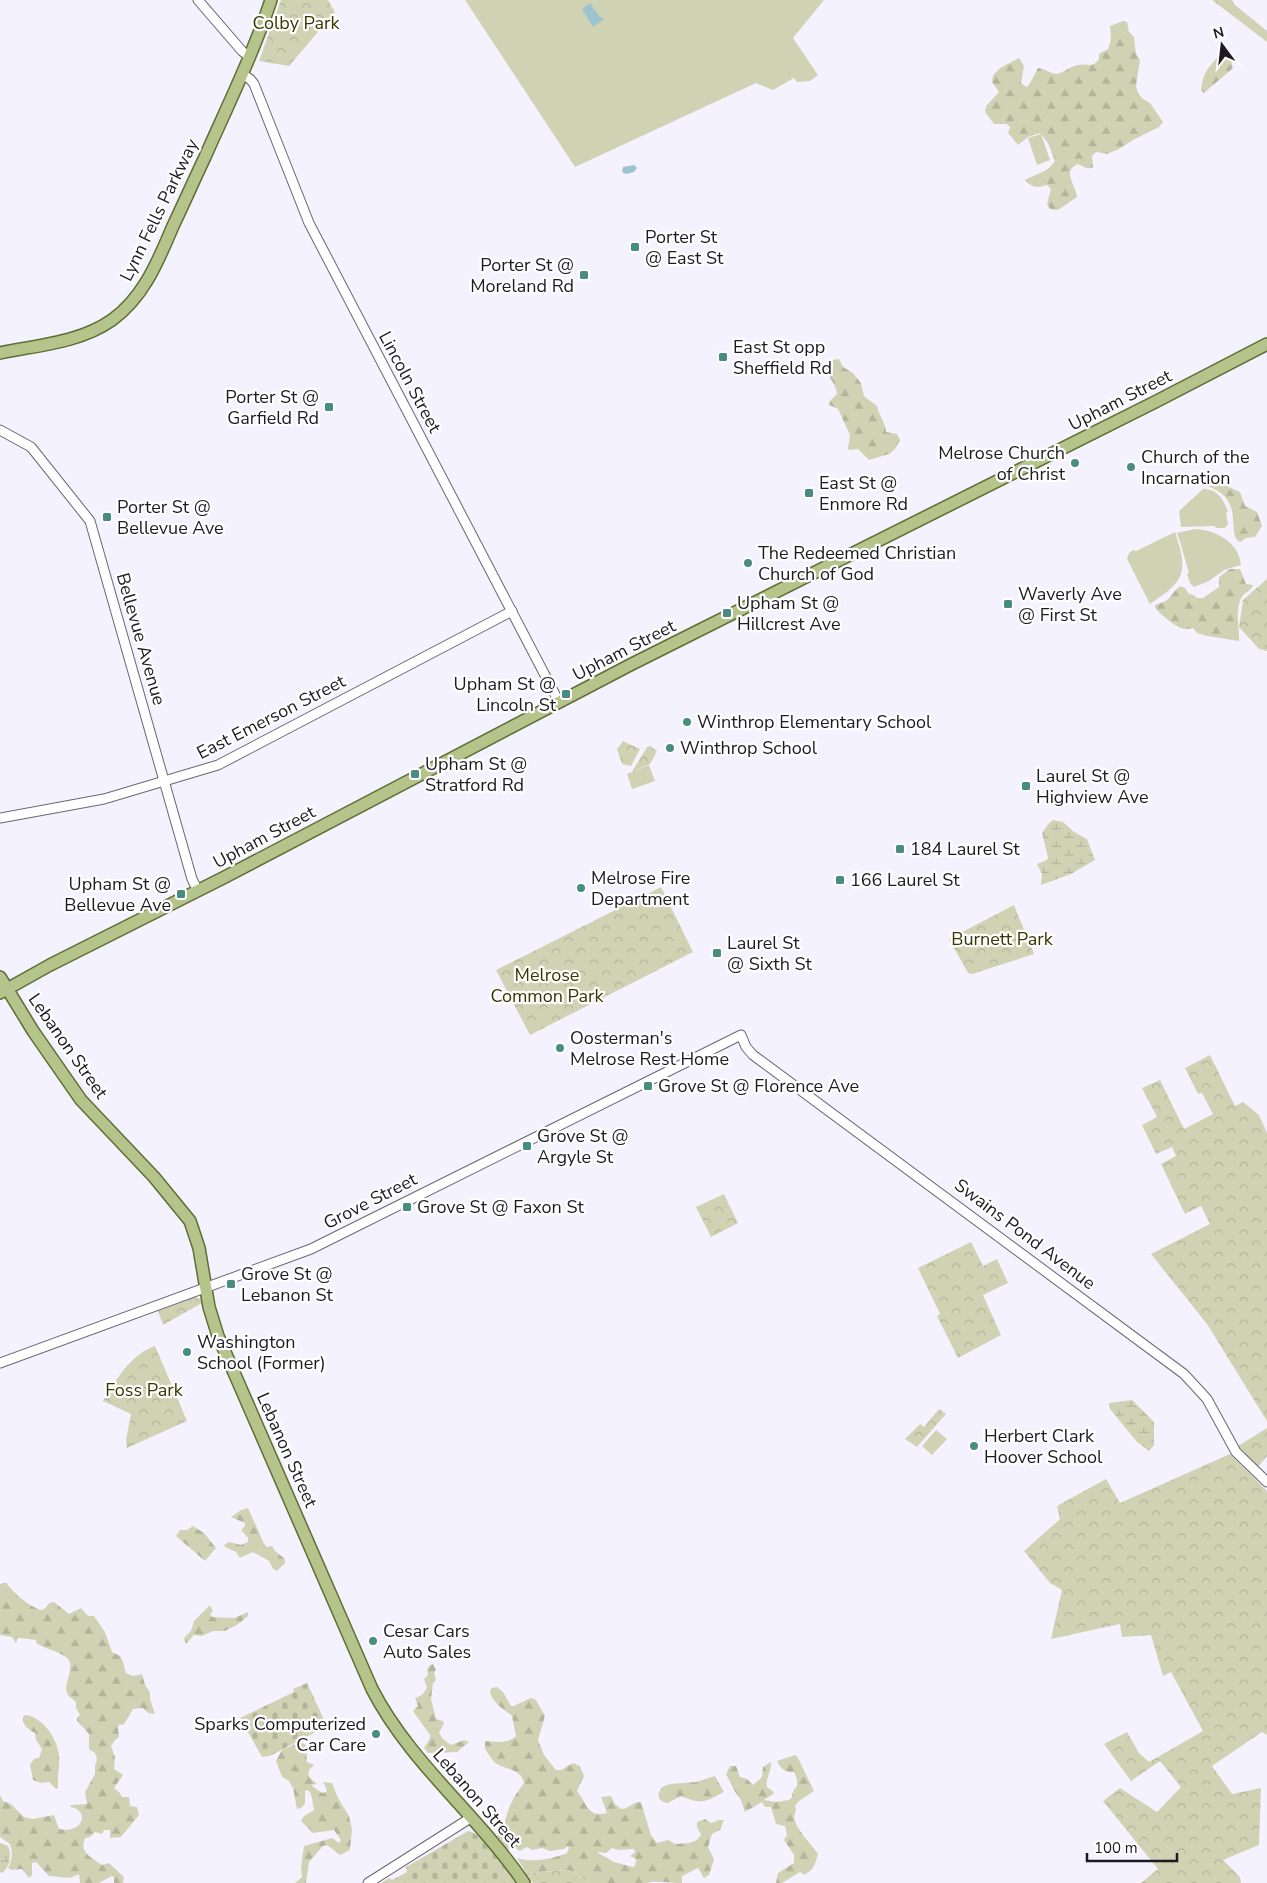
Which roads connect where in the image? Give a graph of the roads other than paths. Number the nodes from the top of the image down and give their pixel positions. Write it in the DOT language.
graph roads {
  1 [pos="198,0"];
  2 [pos="271,0"];
  3 [pos="250,57"];
  4 [pos="242,74"];
  5 [pos="1267,344"];
  6 [pos="0,353"];
  7 [pos="0,430"];
  8 [pos="512,611"];
  9 [pos="559,702"];
  10 [pos="164,781"];
  11 [pos="0,818"];
  12 [pos="198,891"];
  13 [pos="0,977"];
  14 [pos="3,991"];
  15 [pos="741,1034"];
  16 [pos="206,1287"];
  17 [pos="0,1363"];
  18 [pos="1267,1482"];
  19 [pos="472,1817"];
  20 [pos="368,1883"];
  21 [pos="524,1883"];
  1 -- 3 [label="street"];
  2 -- 3 [label="main road, Lynn Fells Parkway"];
  3 -- 4 [label="main road, Lynn Fells Parkway"];
  4 -- 6 [label="main road, Lynn Fells Parkway"];
  4 -- 8 [label="street, Lincoln Street"];
  5 -- 9 [label="main road, Upham Street"];
  7 -- 10 [label="street, Bellevue Avenue"];
  8 -- 9 [label="street, Lincoln Street"];
  8 -- 10 [label="street, East Emerson Street"];
  9 -- 12 [label="main road, Upham Street"];
  10 -- 11 [label="street, East Emerson Street"];
  10 -- 12 [label="street, Bellevue Avenue"];
  12 -- 14 [label="main road, Upham Street"];
  13 -- 14 [label="main road, Lebanon Street"];
  14 -- 16 [label="main road, Lebanon Street"];
  15 -- 16 [label="street, Grove Street"];
  15 -- 18 [label="street, Swains Pond Avenue"];
  16 -- 17 [label="street, Grove Street"];
  16 -- 19 [label="main road, Lebanon Street"];
  19 -- 20 [label="street"];
  19 -- 21 [label="main road, Lebanon Street"];
}
